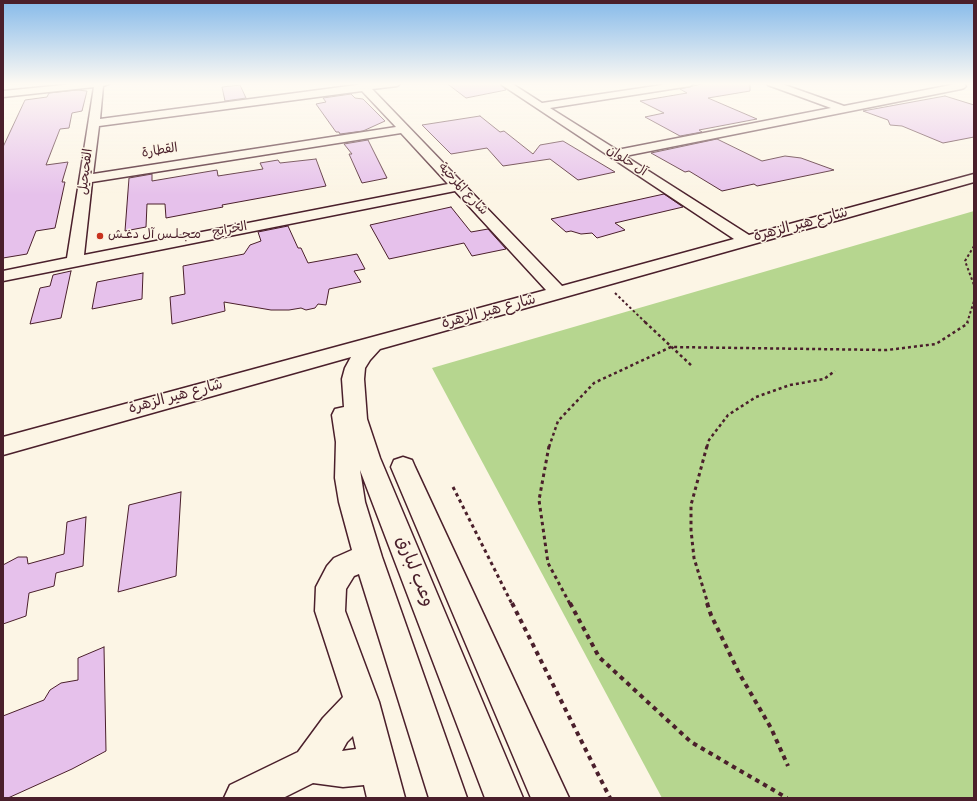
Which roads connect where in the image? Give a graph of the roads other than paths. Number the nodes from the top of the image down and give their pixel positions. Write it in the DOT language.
graph roads {
  1 [pos="113,120"];
  2 [pos="396,120"];
  3 [pos="563,120"];
  4 [pos="786,120"];
  5 [pos="93,123"];
  6 [pos="404,129"];
  7 [pos="616,154"];
  8 [pos="974,178"];
  9 [pos="86,179"];
  10 [pos="458,186"];
  11 [pos="748,241"];
  12 [pos="75,261"];
  13 [pos="3,276"];
  14 [pos="559,293"];
  15 [pos="373,344"];
  16 [pos="332,355"];
  17 [pos="3,446"];
  18 [pos="403,467"];
  19 [pos="368,557"];
  20 [pos="362,702"];
  21 [pos="311,765"];
  22 [pos="382,782"];
  23 [pos="243,798"];
  24 [pos="448,798"];
  25 [pos="504,798"];
  26 [pos="550,798"];
  1 -- 5 [label="street"];
  2 -- 6 [label="street, شارع المرخية"];
  3 -- 7 [label="street, آل حلوان"];
  4 -- 7 [label="street"];
  5 -- 9 [label="street, الفحيحيل"];
  6 -- 9 [label="street, القطارة"];
  6 -- 10 [label="street, شارع المرخية"];
  7 -- 11 [label="street, آل حلوان"];
  8 -- 11 [label="street, شارع هير الزهرة"];
  9 -- 12 [label="street, الفحيحيل"];
  10 -- 12 [label="street, الخرايج"];
  10 -- 14 [label="street, شارع المرخية"];
  11 -- 14 [label="street, شارع هير الزهرة"];
  12 -- 13 [label="street, الخرايج"];
  14 -- 15 [label="street, شارع هير الزهرة"];
  15 -- 16 [label="street, شارع هير الزهرة"];
  15 -- 25 [label="street, وعب لبارق"];
  16 -- 17 [label="street, شارع هير الزهرة"];
  16 -- 19 [label="street"];
  18 -- 26 [label="street"];
  19 -- 20 [label="street"];
  19 -- 24 [label="street"];
  20 -- 21 [label="street"];
  20 -- 22 [label="street"];
  21 -- 22 [label="street"];
  21 -- 23 [label="street"];
}
